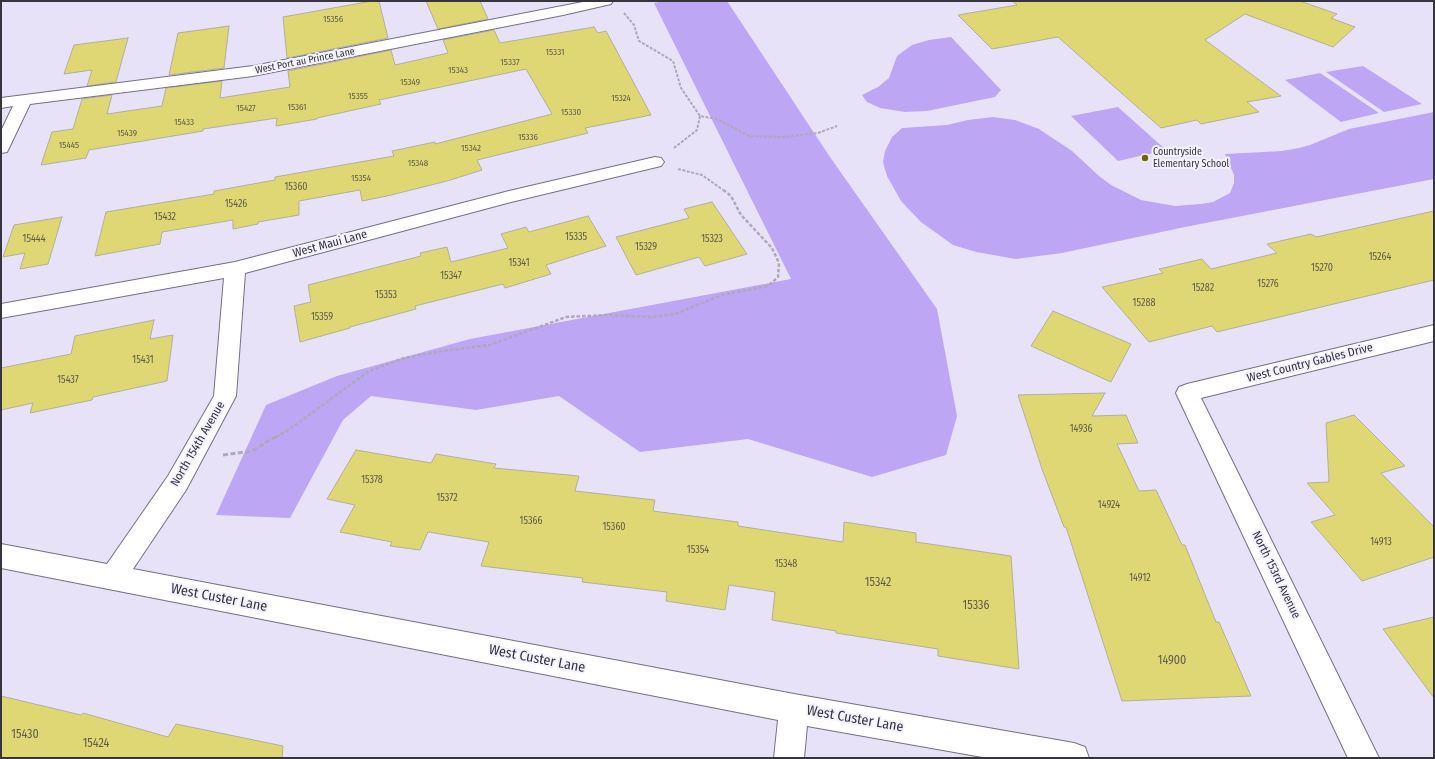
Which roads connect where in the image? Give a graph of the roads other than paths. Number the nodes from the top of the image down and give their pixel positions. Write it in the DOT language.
graph roads {
  1 [pos="606,1"];
  2 [pos="24,100"];
  3 [pos="1,103"];
  4 [pos="1,148"];
  5 [pos="655,162"];
  6 [pos="235,269"];
  7 [pos="1,311"];
  8 [pos="1434,333"];
  9 [pos="1187,393"];
  10 [pos="1,556"];
  11 [pos="113,577"];
  12 [pos="794,709"];
  13 [pos="789,758"];
  14 [pos="1074,758"];
  15 [pos="1364,758"];
  1 -- 2 [label="street, West Port au Prince Lane"];
  2 -- 3 [label="street, West Port au Prince Lane"];
  2 -- 4 [label="street"];
  5 -- 6 [label="street, West Maui Lane"];
  6 -- 7 [label="street, West Maui Lane"];
  6 -- 11 [label="street, North 154th Avenue"];
  8 -- 9 [label="street, West Country Gables Drive"];
  9 -- 15 [label="street, North 153rd Avenue"];
  10 -- 11 [label="street, West Custer Lane"];
  11 -- 12 [label="street, West Custer Lane"];
  12 -- 13 [label="street"];
  12 -- 14 [label="street, West Custer Lane"];
}
